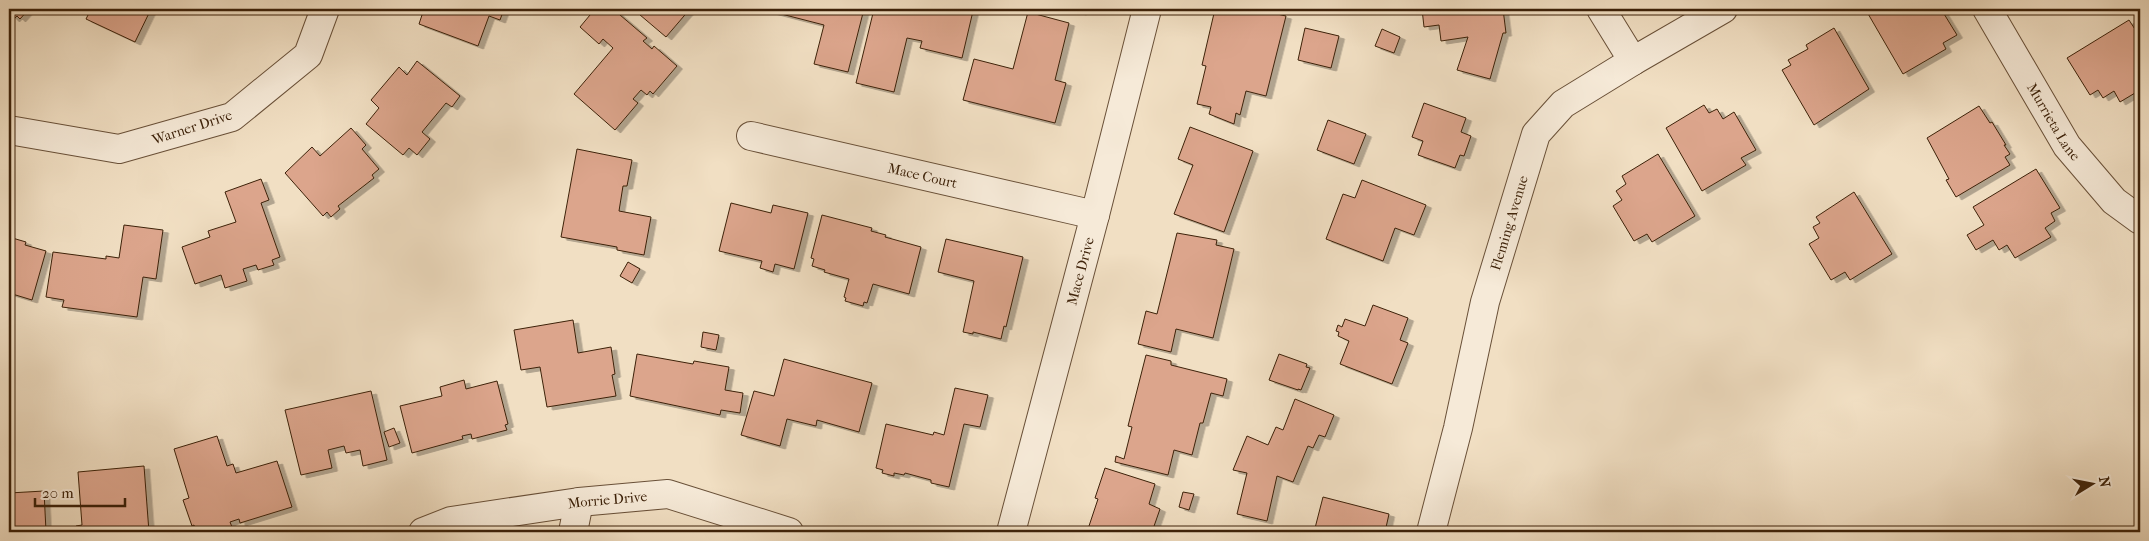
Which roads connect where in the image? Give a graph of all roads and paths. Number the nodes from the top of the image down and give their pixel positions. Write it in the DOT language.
graph roads {
  1 [pos="325,9"];
  2 [pos="1147,9"];
  3 [pos="1601,9"];
  4 [pos="1723,9"];
  5 [pos="1987,9"];
  6 [pos="1632,61"];
  7 [pos="9,130"];
  8 [pos="751,136"];
  9 [pos="1095,215"];
  10 [pos="2140,220"];
  11 [pos="579,502"];
  12 [pos="423,532"];
  13 [pos="573,532"];
  14 [pos="789,532"];
  15 [pos="1011,532"];
  16 [pos="1431,532"];
  1 -- 7 [label="street, Warner Drive"];
  2 -- 9 [label="street, Mace Drive"];
  3 -- 6 [label="street"];
  4 -- 6 [label="street, Fleming Avenue"];
  5 -- 10 [label="street, Murrieta Lane"];
  6 -- 16 [label="street, Fleming Avenue"];
  8 -- 9 [label="street, Mace Court"];
  9 -- 15 [label="street, Mace Drive"];
  11 -- 12 [label="street, Morrie Drive"];
  11 -- 13 [label="street"];
  11 -- 14 [label="street, Morrie Drive"];
}
